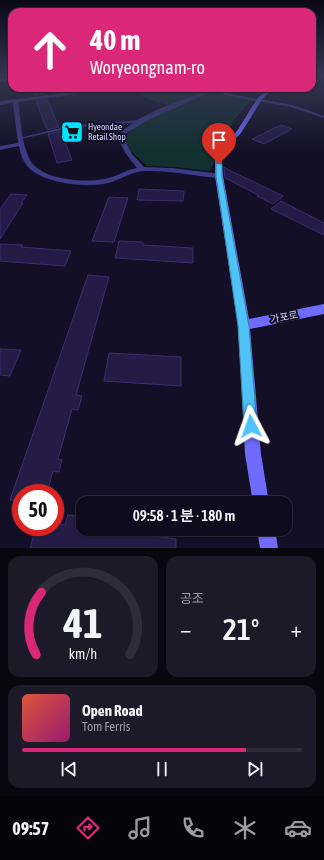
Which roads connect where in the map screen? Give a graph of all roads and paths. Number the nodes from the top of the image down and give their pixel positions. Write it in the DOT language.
graph roads {
  1 [pos="15,101"];
  2 [pos="11,102"];
  3 [pos="186,102"];
  4 [pos="259,102"];
  5 [pos="268,102"];
  6 [pos="0,103"];
  7 [pos="324,117"];
  8 [pos="141,121"];
  9 [pos="22,141"];
  10 [pos="0,148"];
  11 [pos="142,169"];
  12 [pos="219,176"];
  13 [pos="324,309"];
  14 [pos="244,326"];
  15 [pos="260,496"];
  16 [pos="267,536"];
  17 [pos="269,548"];
  1 -- 9 [label="street"];
  2 -- 6 [label="street"];
  3 -- 8 [label="street"];
  4 -- 12 [label="main road"];
  5 -- 7 [label="lane"];
  8 -- 9 [label="lane"];
  8 -- 11 [label="street"];
  9 -- 10 [label="street"];
  9 -- 11 [label="street"];
  11 -- 12 [label="street"];
  12 -- 14 [label="main road"];
  13 -- 14 [label="main road, 가포로"];
  14 -- 15 [label="main road"];
  16 -- 17 [label="main road"];
}
